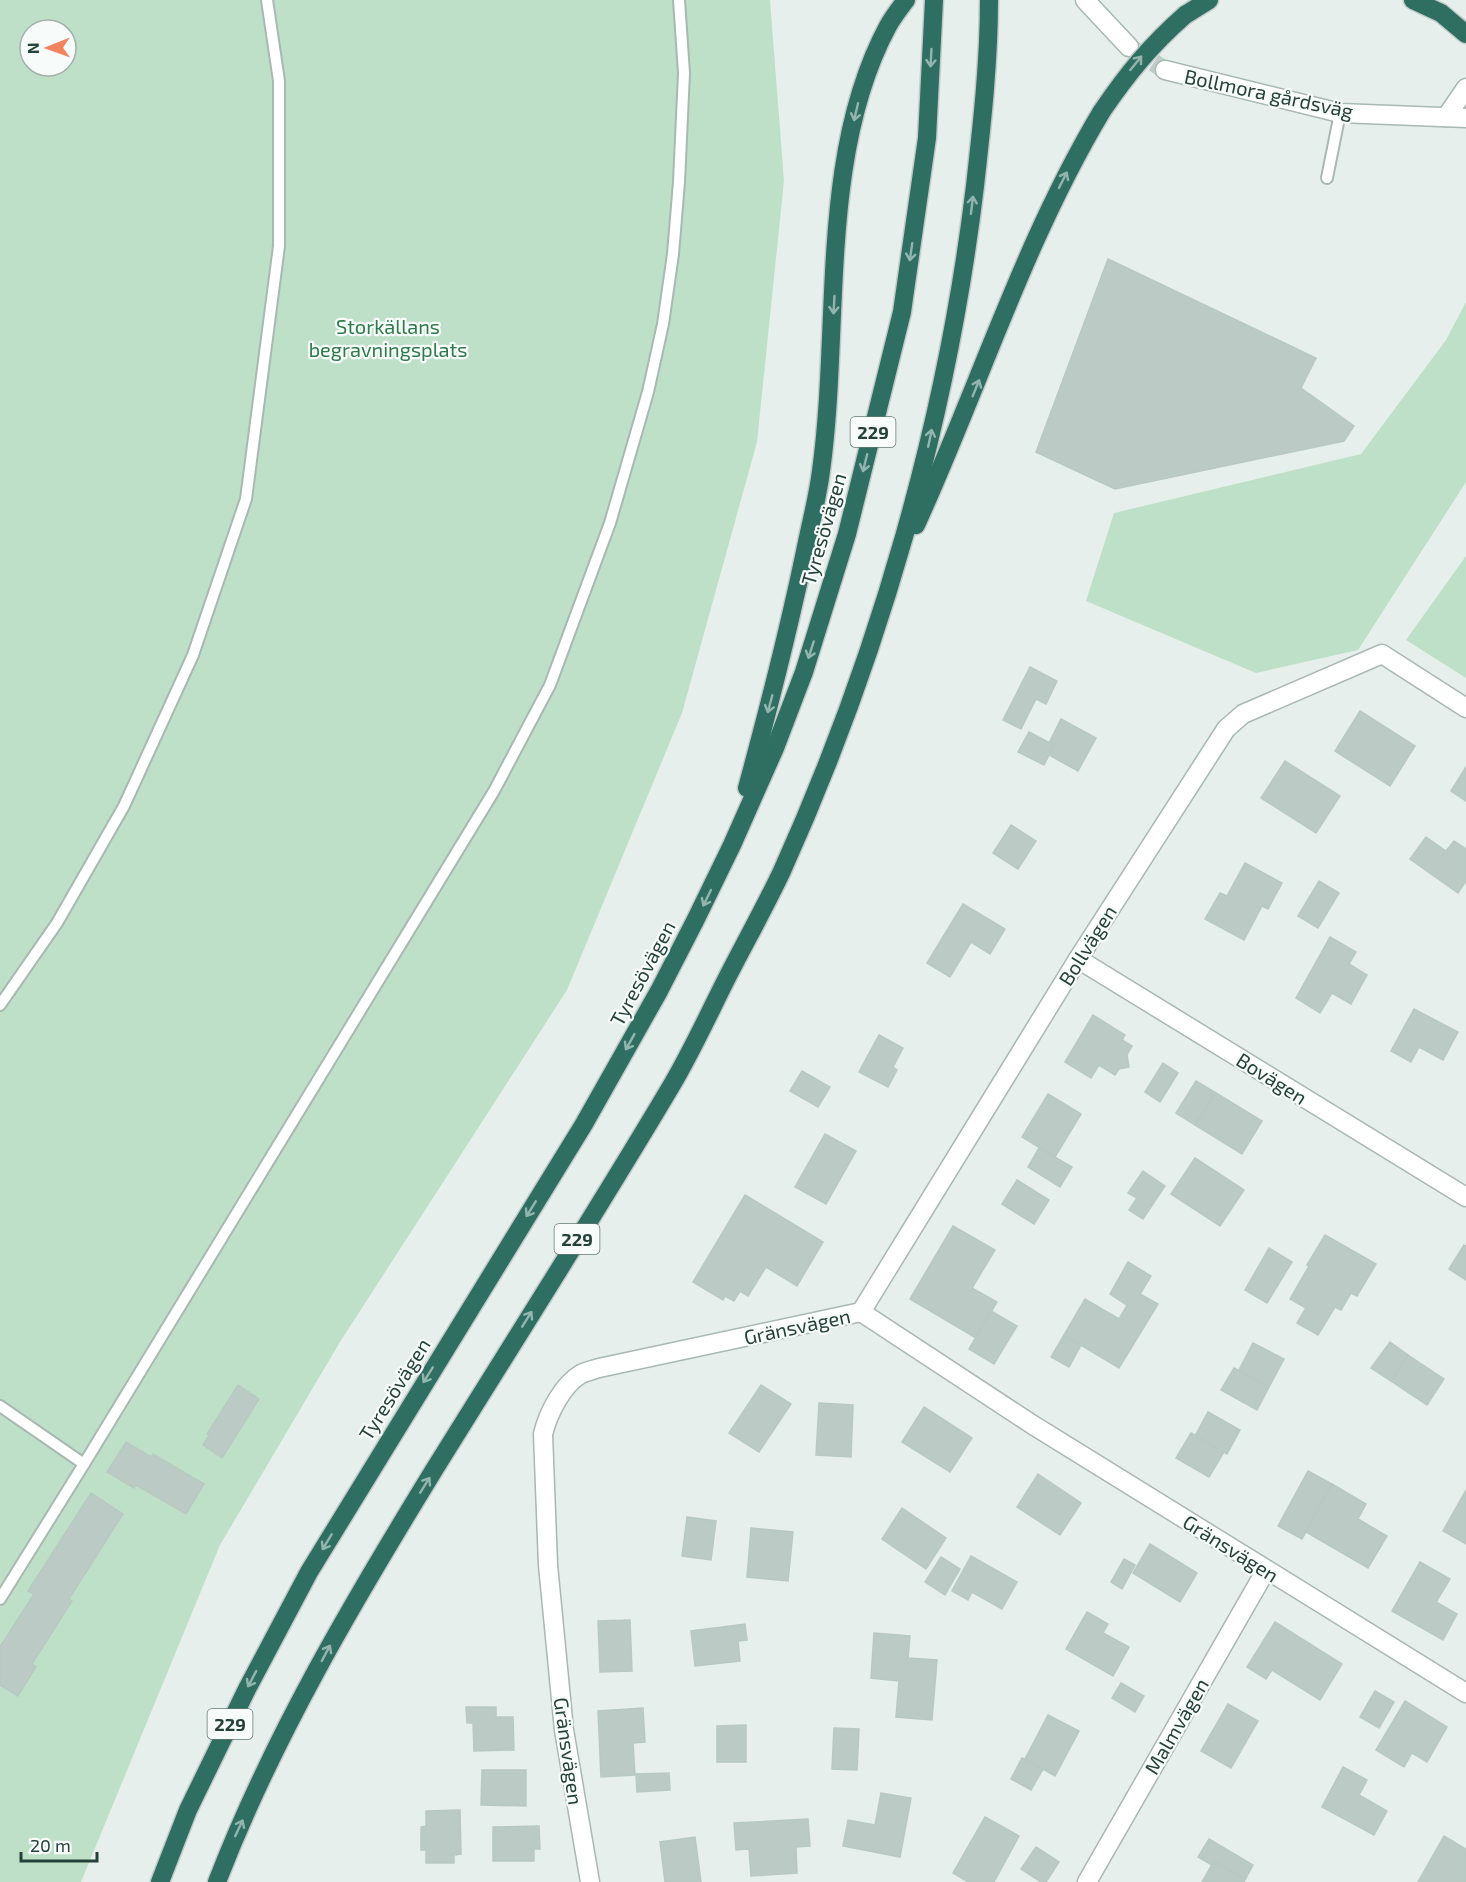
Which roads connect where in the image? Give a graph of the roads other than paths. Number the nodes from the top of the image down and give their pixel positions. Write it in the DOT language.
graph roads {
  1 [pos="267,0"];
  2 [pos="679,0"];
  3 [pos="906,0"];
  4 [pos="934,0"];
  5 [pos="989,0"];
  6 [pos="1085,0"];
  7 [pos="1209,0"];
  8 [pos="1413,0"];
  9 [pos="1466,34"];
  10 [pos="1129,47"];
  11 [pos="1165,70"];
  12 [pos="1466,88"];
  13 [pos="1340,113"];
  14 [pos="1446,117"];
  15 [pos="1466,118"];
  16 [pos="1327,178"];
  17 [pos="893,576"];
  18 [pos="1466,708"];
  19 [pos="732,845"];
  20 [pos="1078,959"];
  21 [pos="0,1005"];
  22 [pos="1466,1197"];
  23 [pos="861,1312"];
  24 [pos="0,1406"];
  25 [pos="84,1464"];
  26 [pos="1266,1570"];
  27 [pos="0,1599"];
  28 [pos="1466,1692"];
  29 [pos="1094,1880"];
  30 [pos="160,1882"];
  31 [pos="217,1882"];
  32 [pos="590,1882"];
  1 -- 21 [label="lane"];
  2 -- 25 [label="lane"];
  3 -- 19 [label="highway, one-way"];
  4 -- 19 [label="highway, Tyresövägen / 229, one-way"];
  17 -- 5 [label="highway, 229, one-way"];
  6 -- 10 [label="street"];
  17 -- 7 [label="highway, one-way, bridge"];
  8 -- 9 [label="highway"];
  11 -- 13 [label="street, Bollmora gårdsväg"];
  12 -- 14 [label="street"];
  13 -- 14 [label="street, Bollmora gårdsväg"];
  13 -- 16 [label="lane"];
  14 -- 15 [label="street, Bollmora gårdsväg"];
  31 -- 17 [label="highway, 229, one-way"];
  18 -- 20 [label="street, Bollvägen"];
  19 -- 30 [label="highway, Tyresövägen / 229, one-way"];
  20 -- 22 [label="street, Bovägen"];
  20 -- 23 [label="street, Bollvägen"];
  23 -- 26 [label="street, Gränsvägen"];
  23 -- 32 [label="street, Gränsvägen"];
  24 -- 25 [label="lane"];
  25 -- 27 [label="lane"];
  26 -- 28 [label="street, Gränsvägen"];
  26 -- 29 [label="street, Malmvägen"];
}
